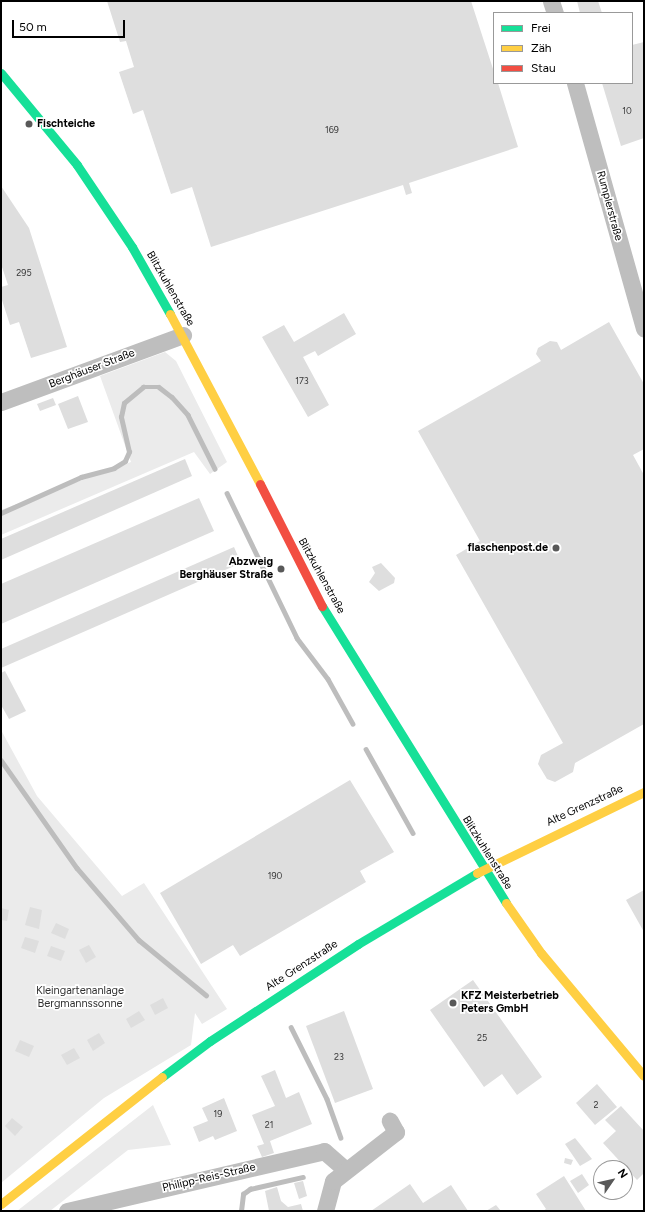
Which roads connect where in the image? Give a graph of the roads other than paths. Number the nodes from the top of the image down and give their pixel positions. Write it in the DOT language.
graph roads {
  1 [pos="551,1"];
  2 [pos="556,12"];
  3 [pos="1,74"];
  4 [pos="575,84"];
  5 [pos="644,328"];
  6 [pos="183,335"];
  7 [pos="1,402"];
  8 [pos="644,792"];
  9 [pos="482,870"];
  10 [pos="644,1076"];
  11 [pos="390,1121"];
  12 [pos="345,1169"];
  13 [pos="1,1204"];
  14 [pos="67,1211"];
  15 [pos="325,1211"];
  1 -- 2 [label="street"];
  3 -- 6 [label="main road, Blitzkuhlenstraße"];
  4 -- 5 [label="street, Rumplerstraße"];
  6 -- 7 [label="street, Berghäuser Straße"];
  6 -- 9 [label="main road, Blitzkuhlenstraße"];
  8 -- 9 [label="main road, Alte Grenzstraße"];
  9 -- 10 [label="main road, Blitzkuhlenstraße"];
  9 -- 13 [label="main road, Alte Grenzstraße"];
  11 -- 12 [label="street"];
  12 -- 14 [label="street, Philipp-Reis-Straße"];
  12 -- 15 [label="street"];
}
